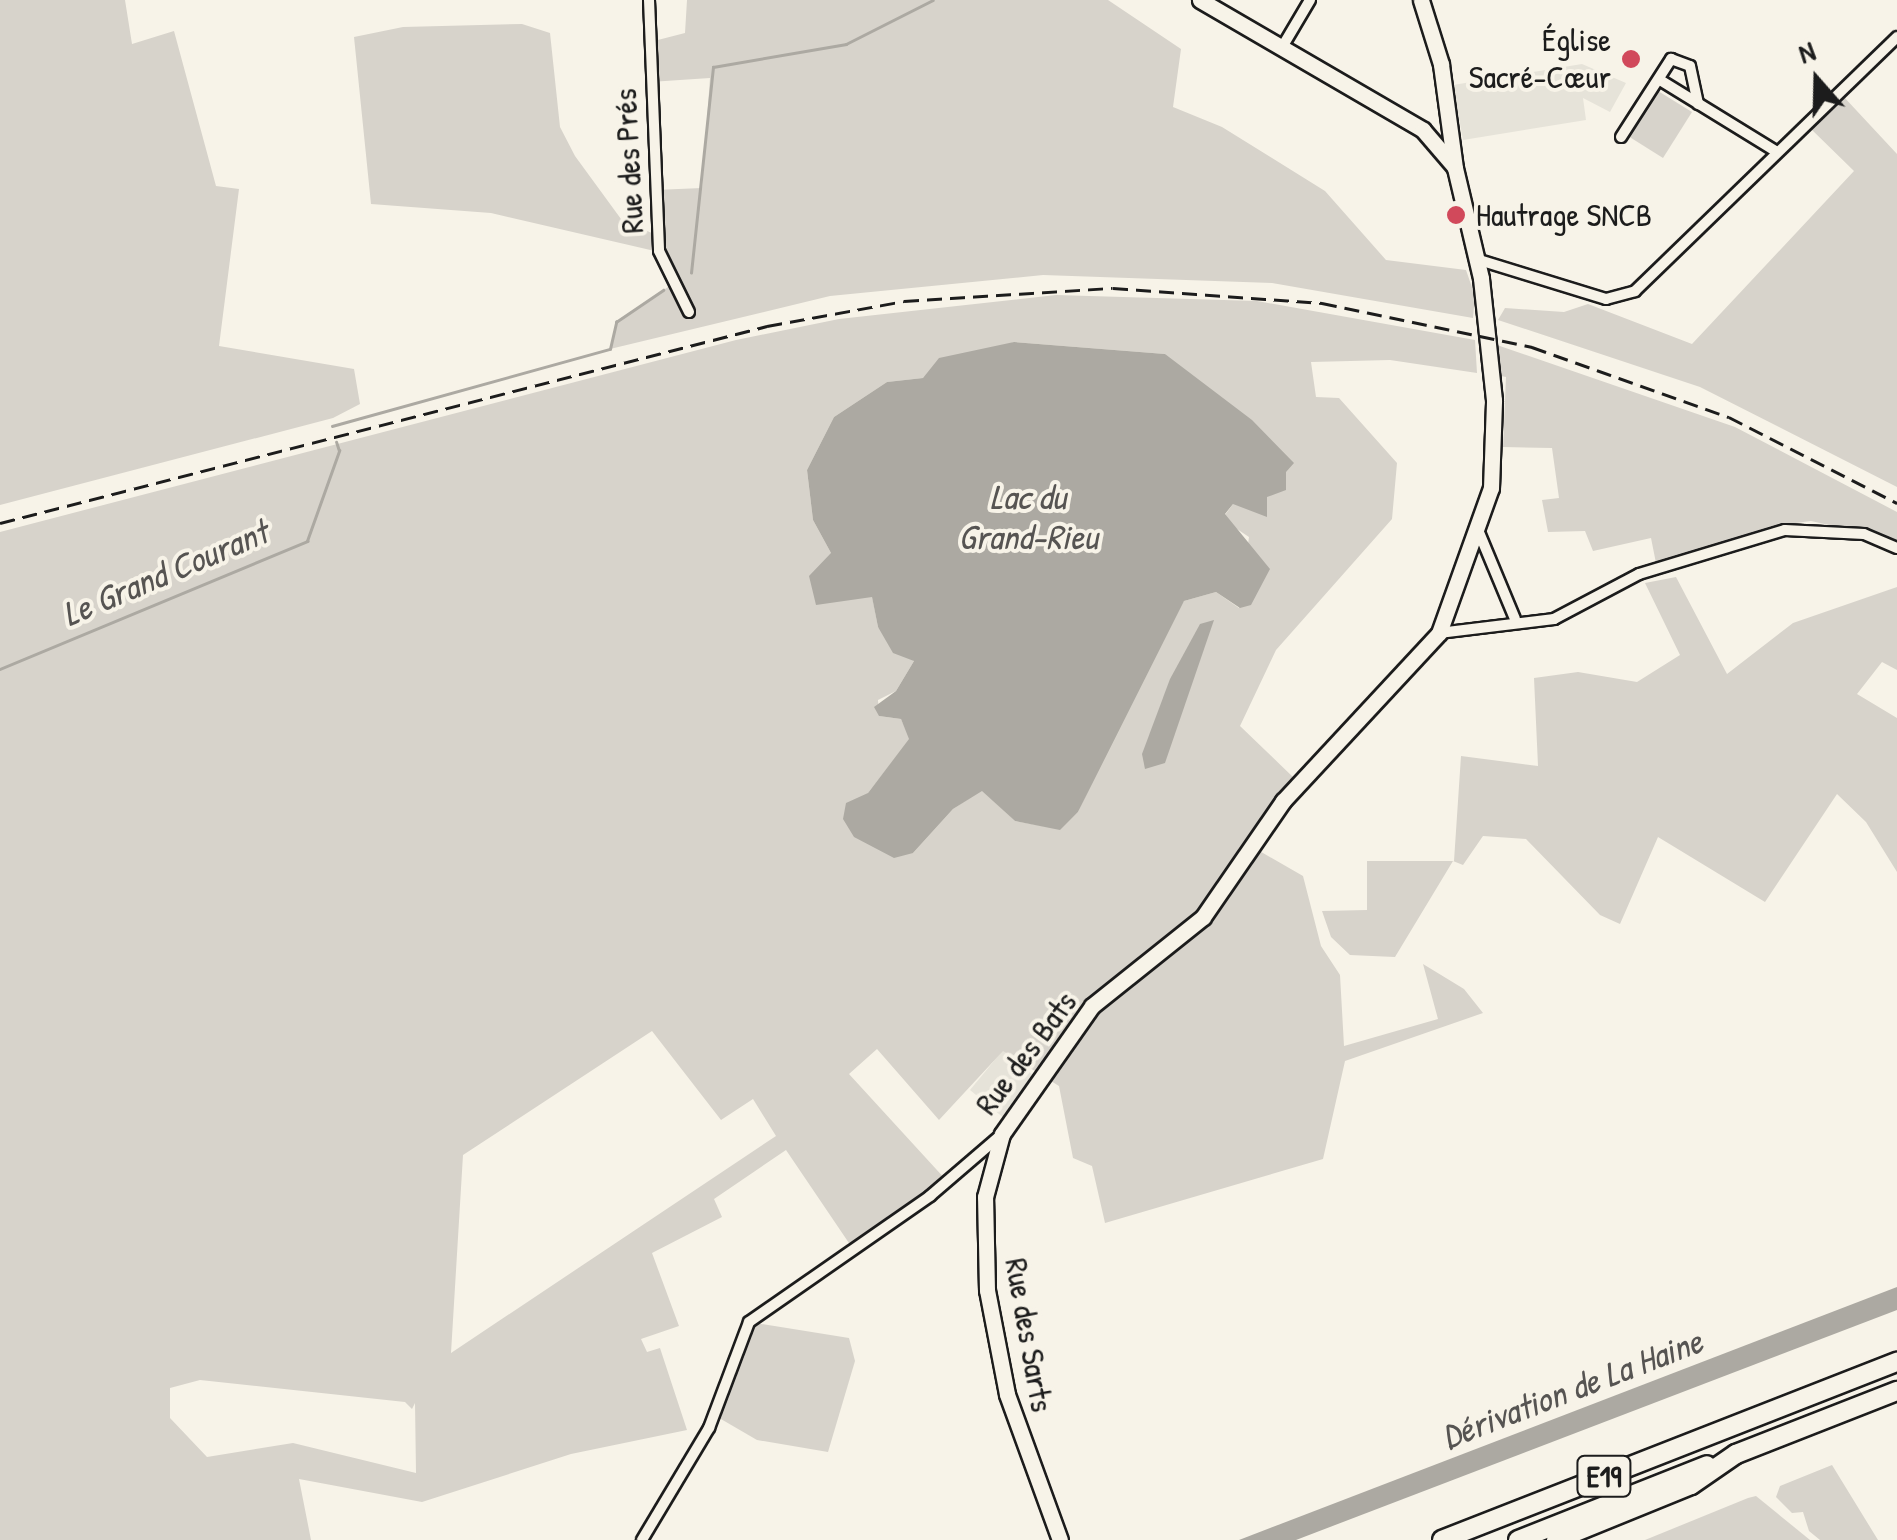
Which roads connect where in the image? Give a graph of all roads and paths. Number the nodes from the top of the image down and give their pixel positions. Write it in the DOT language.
graph roads {
  1 [pos="649,0"];
  2 [pos="1200,0"];
  3 [pos="1310,0"];
  4 [pos="1421,0"];
  5 [pos="1897,36"];
  6 [pos="1281,49"];
  7 [pos="1660,80"];
  8 [pos="1698,104"];
  9 [pos="1621,137"];
  10 [pos="1776,152"];
  11 [pos="1455,168"];
  12 [pos="1476,259"];
  13 [pos="689,312"];
  14 [pos="1478,530"];
  15 [pos="1897,548"];
  16 [pos="1515,618"];
  17 [pos="1439,632"];
  18 [pos="1002,1134"];
  19 [pos="1897,1362"];
  20 [pos="1897,1391"];
  21 [pos="1736,1454"];
  22 [pos="1058,1534"];
  23 [pos="642,1540"];
  24 [pos="1442,1540"];
  25 [pos="1518,1540"];
  26 [pos="1556,1540"];
  1 -- 13 [label="street, Rue des Prés"];
  2 -- 6 [label="street"];
  3 -- 6 [label="street"];
  4 -- 11 [label="street, Rue des Bats"];
  5 -- 10 [label="street"];
  6 -- 11 [label="street"];
  7 -- 8 [label="street"];
  7 -- 8 [label="street"];
  7 -- 9 [label="street"];
  8 -- 10 [label="street"];
  10 -- 12 [label="street"];
  11 -- 12 [label="street, Rue des Bats"];
  12 -- 14 [label="street, Rue des Bats"];
  14 -- 16 [label="street"];
  14 -- 17 [label="street, Rue des Bats"];
  15 -- 16 [label="street"];
  16 -- 17 [label="street"];
  17 -- 18 [label="street, Rue des Bats"];
  18 -- 22 [label="street, Rue des Sarts"];
  18 -- 23 [label="street, Rue des Bats"];
  19 -- 24 [label="highway, E19"];
  20 -- 21 [label="highway, E19"];
  21 -- 25 [label="highway, E19"];
  21 -- 26 [label="highway"];
}
